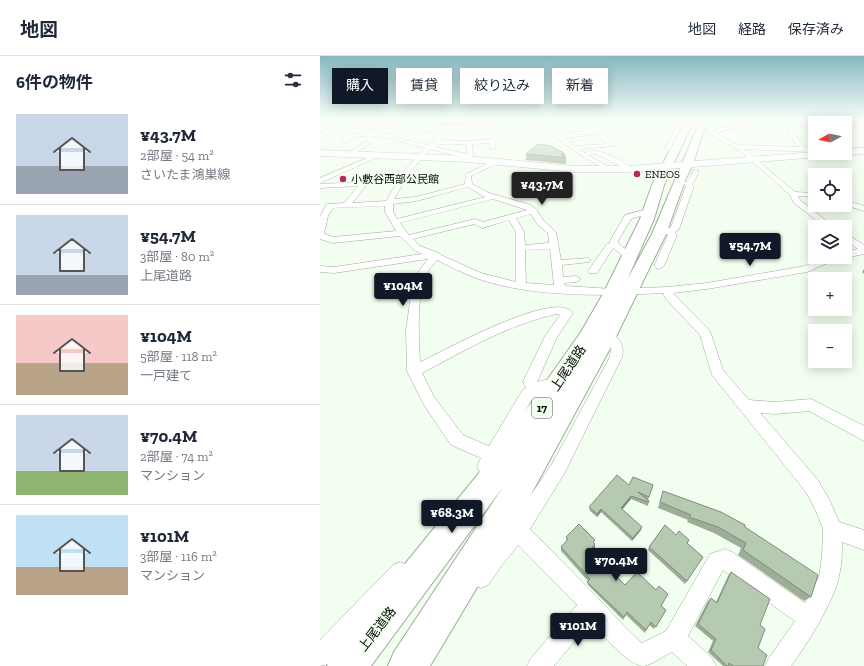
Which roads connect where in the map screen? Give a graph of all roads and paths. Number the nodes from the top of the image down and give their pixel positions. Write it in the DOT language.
graph roads {
  1 [pos="357,149"];
  2 [pos="427,149"];
  3 [pos="438,149"];
  4 [pos="470,149"];
  5 [pos="577,149"];
  6 [pos="686,149"];
  7 [pos="741,149"];
  8 [pos="773,149"];
  9 [pos="864,151"];
  10 [pos="808,152"];
  11 [pos="808,152"];
  12 [pos="852,152"];
  13 [pos="320,153"];
  14 [pos="350,154"];
  15 [pos="582,154"];
  16 [pos="379,155"];
  17 [pos="420,157"];
  18 [pos="467,158"];
  19 [pos="752,159"];
  20 [pos="498,161"];
  21 [pos="678,164"];
  22 [pos="629,169"];
  23 [pos="611,170"];
  24 [pos="320,181"];
  25 [pos="469,185"];
  26 [pos="320,186"];
  27 [pos="793,194"];
  28 [pos="808,195"];
  29 [pos="494,197"];
  30 [pos="389,202"];
  31 [pos="466,204"];
  32 [pos="852,204"];
  33 [pos="346,205"];
  34 [pos="524,205"];
  35 [pos="864,208"];
  36 [pos="533,211"];
  37 [pos="510,217"];
  38 [pos="821,220"];
  39 [pos="394,222"];
  40 [pos="664,233"];
  41 [pos="320,235"];
  42 [pos="404,235"];
  43 [pos="852,241"];
  44 [pos="553,246"];
  45 [pos="520,248"];
  46 [pos="864,250"];
  47 [pos="622,251"];
  48 [pos="852,253"];
  49 [pos="436,255"];
  50 [pos="586,260"];
  51 [pos="556,263"];
  52 [pos="818,264"];
  53 [pos="659,266"];
  54 [pos="320,269"];
  55 [pos="593,271"];
  56 [pos="576,279"];
  57 [pos="559,285"];
  58 [pos="521,286"];
  59 [pos="667,290"];
  60 [pos="622,291"];
  61 [pos="608,335"];
  62 [pos="414,372"];
  63 [pos="558,382"];
  64 [pos="533,389"];
  65 [pos="745,406"];
  66 [pos="864,434"];
  67 [pos="493,455"];
  68 [pos="832,529"];
  69 [pos="518,531"];
  70 [pos="864,540"];
  71 [pos="591,605"];
  72 [pos="808,618"];
  73 [pos="674,639"];
  74 [pos="320,656"];
  75 [pos="347,666"];
  76 [pos="408,666"];
  77 [pos="426,666"];
  78 [pos="539,666"];
  79 [pos="704,666"];
  80 [pos="777,666"];
  1 -- 14 [label="street"];
  2 -- 17 [label="street"];
  3 -- 18 [label="street"];
  4 -- 18 [label="street"];
  5 -- 15 [label="street"];
  6 -- 21 [label="highway, 上尾道路 / 17"];
  7 -- 19 [label="street"];
  8 -- 10 [label="street"];
  9 -- 12 [label="main road"];
  11 -- 19 [label="main road"];
  13 -- 14 [label="main road"];
  14 -- 16 [label="main road"];
  15 -- 22 [label="street"];
  15 -- 23 [label="street"];
  16 -- 17 [label="main road"];
  16 -- 24 [label="street"];
  17 -- 18 [label="main road"];
  17 -- 30 [label="street"];
  18 -- 20 [label="main road"];
  19 -- 21 [label="main road"];
  19 -- 27 [label="street"];
  20 -- 23 [label="main road"];
  20 -- 25 [label="street"];
  21 -- 22 [label="main road"];
  21 -- 40 [label="highway, 上尾道路 / 17"];
  21 -- 47 [label="highway, 上尾道路 / 17"];
  22 -- 23 [label="main road"];
  25 -- 29 [label="street"];
  25 -- 30 [label="street"];
  26 -- 33 [label="street"];
  27 -- 28 [label="street"];
  27 -- 38 [label="street"];
  29 -- 31 [label="street"];
  29 -- 34 [label="street"];
  30 -- 33 [label="street"];
  30 -- 39 [label="street"];
  31 -- 34 [label="street"];
  31 -- 39 [label="street"];
  32 -- 35 [label="street"];
  33 -- 41 [label="street"];
  34 -- 36 [label="street"];
  36 -- 37 [label="street"];
  36 -- 44 [label="street"];
  37 -- 42 [label="street"];
  37 -- 45 [label="street"];
  39 -- 42 [label="street"];
  40 -- 53 [label="street"];
  40 -- 60 [label="highway, 上尾道路 / 17"];
  41 -- 42 [label="street"];
  42 -- 49 [label="street"];
  43 -- 46 [label="street"];
  44 -- 45 [label="street"];
  44 -- 51 [label="street"];
  45 -- 58 [label="street"];
  46 -- 48 [label="street"];
  47 -- 55 [label="street"];
  47 -- 60 [label="highway, 上尾道路 / 17"];
  49 -- 54 [label="street"];
  49 -- 58 [label="street"];
  49 -- 62 [label="street"];
  50 -- 51 [label="street"];
  51 -- 57 [label="street"];
  52 -- 59 [label="street"];
  56 -- 57 [label="street"];
  57 -- 58 [label="street"];
  57 -- 60 [label="street"];
  59 -- 60 [label="street"];
  59 -- 65 [label="street"];
  60 -- 61 [label="highway, 上尾道路 / 17"];
  60 -- 63 [label="highway, 上尾道路 / 17"];
  61 -- 69 [label="street"];
  61 -- 76 [label="highway, 上尾道路 / 17"];
  62 -- 64 [label="street"];
  62 -- 67 [label="street"];
  63 -- 64 [label="street"];
  63 -- 75 [label="highway, 上尾道路 / 17"];
  64 -- 67 [label="street"];
  65 -- 66 [label="street"];
  65 -- 68 [label="street"];
  67 -- 74 [label="street"];
  68 -- 70 [label="street"];
  68 -- 72 [label="street"];
  69 -- 71 [label="street"];
  69 -- 77 [label="street"];
  71 -- 73 [label="street"];
  71 -- 78 [label="street"];
  72 -- 73 [label="street"];
  72 -- 80 [label="street"];
  73 -- 79 [label="street"];
}
